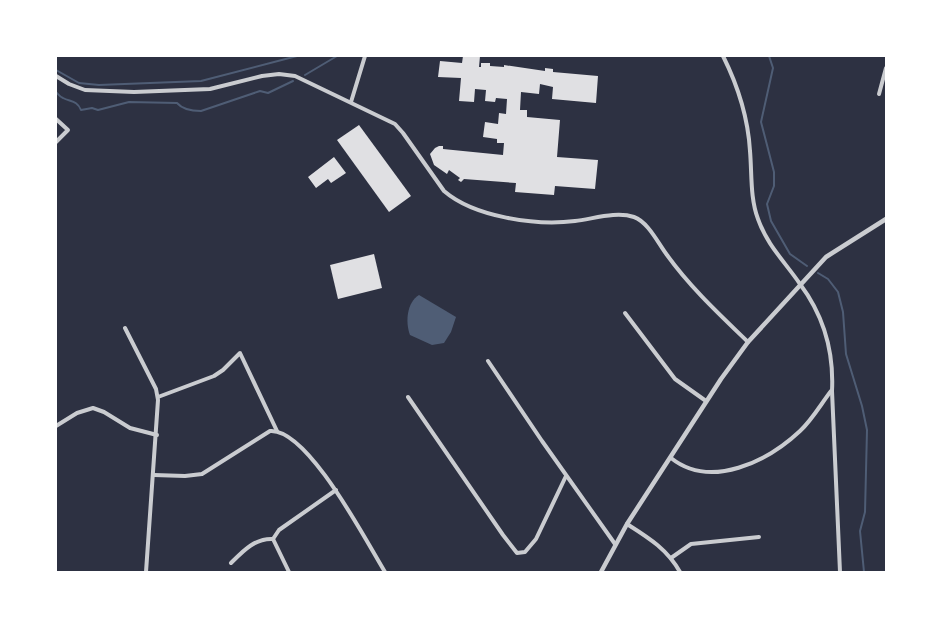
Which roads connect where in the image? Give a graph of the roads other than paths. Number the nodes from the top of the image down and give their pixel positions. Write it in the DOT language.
graph roads {
  1 [pos="364,56"];
  2 [pos="723,56"];
  3 [pos="886,68"];
  4 [pos="56,76"];
  5 [pos="879,94"];
  6 [pos="351,102"];
  7 [pos="56,119"];
  8 [pos="56,142"];
  9 [pos="886,219"];
  10 [pos="800,283"];
  11 [pos="624,313"];
  12 [pos="125,328"];
  13 [pos="748,342"];
  14 [pos="488,362"];
  15 [pos="832,391"];
  16 [pos="158,397"];
  17 [pos="408,397"];
  18 [pos="706,401"];
  19 [pos="56,426"];
  20 [pos="278,431"];
  21 [pos="157,435"];
  22 [pos="671,458"];
  23 [pos="154,475"];
  24 [pos="566,476"];
  25 [pos="336,490"];
  26 [pos="627,524"];
  27 [pos="759,537"];
  28 [pos="273,539"];
  29 [pos="615,544"];
  30 [pos="672,558"];
  31 [pos="231,563"];
  32 [pos="146,573"];
  33 [pos="289,573"];
  34 [pos="385,573"];
  35 [pos="601,573"];
  36 [pos="680,573"];
  37 [pos="840,573"];
  1 -- 6 [label="street"];
  2 -- 10 [label="street"];
  3 -- 5 [label="street"];
  4 -- 6 [label="street"];
  6 -- 13 [label="street"];
  7 -- 8 [label="street"];
  9 -- 10 [label="street"];
  10 -- 13 [label="street"];
  10 -- 15 [label="street"];
  11 -- 18 [label="street"];
  12 -- 16 [label="street"];
  13 -- 18 [label="street"];
  14 -- 24 [label="street"];
  15 -- 22 [label="street"];
  15 -- 37 [label="street"];
  16 -- 20 [label="street"];
  16 -- 21 [label="street"];
  17 -- 24 [label="street"];
  18 -- 22 [label="street"];
  19 -- 21 [label="street"];
  20 -- 23 [label="street"];
  20 -- 25 [label="street"];
  21 -- 23 [label="street"];
  22 -- 26 [label="street"];
  23 -- 32 [label="street"];
  24 -- 29 [label="street"];
  25 -- 28 [label="street"];
  25 -- 34 [label="street"];
  26 -- 29 [label="street"];
  26 -- 30 [label="street"];
  27 -- 30 [label="street"];
  28 -- 31 [label="street"];
  28 -- 33 [label="street"];
  29 -- 35 [label="street"];
  30 -- 36 [label="street"];
}
